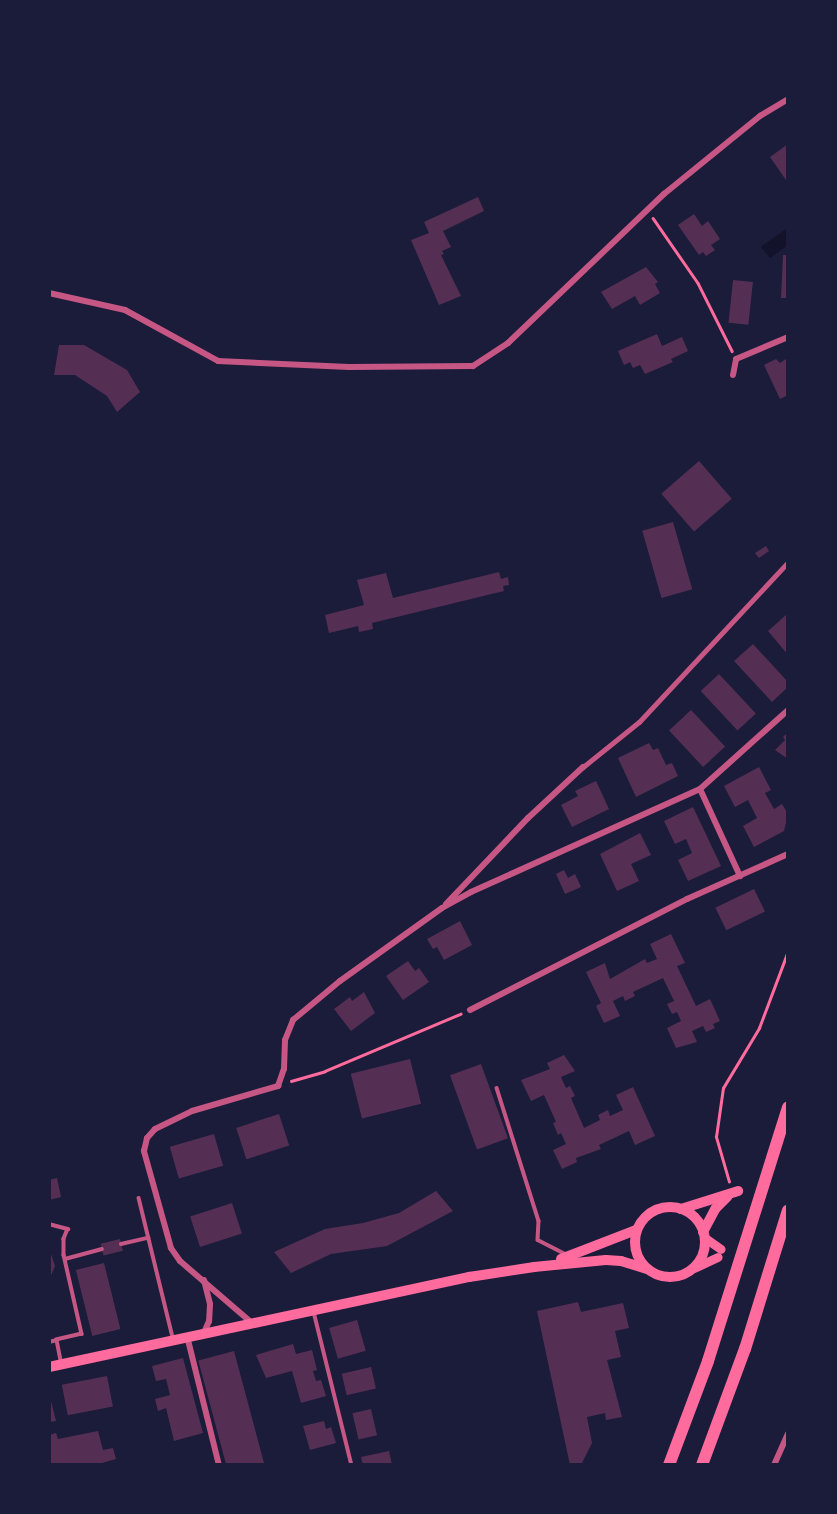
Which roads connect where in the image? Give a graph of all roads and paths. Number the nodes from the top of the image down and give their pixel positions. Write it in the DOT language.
graph roads {
  1 [pos="788,99"];
  2 [pos="648,210"];
  3 [pos="49,293"];
  4 [pos="788,337"];
  5 [pos="736,359"];
  6 [pos="733,375"];
  7 [pos="788,562"];
  8 [pos="788,710"];
  9 [pos="583,767"];
  10 [pos="700,789"];
  11 [pos="788,854"];
  12 [pos="740,876"];
  13 [pos="442,908"];
  14 [pos="788,951"];
  15 [pos="470,1010"];
  16 [pos="278,1086"];
  17 [pos="497,1088"];
  18 [pos="788,1107"];
  19 [pos="734,1192"];
  20 [pos="139,1198"];
  21 [pos="681,1209"];
  22 [pos="788,1210"];
  23 [pos="49,1224"];
  24 [pos="636,1230"];
  25 [pos="704,1235"];
  26 [pos="148,1238"];
  27 [pos="121,1244"];
  28 [pos="102,1250"];
  29 [pos="570,1257"];
  30 [pos="65,1259"];
  31 [pos="534,1267"];
  32 [pos="694,1268"];
  33 [pos="647,1269"];
  34 [pos="203,1278"];
  35 [pos="314,1312"];
  36 [pos="252,1323"];
  37 [pos="204,1333"];
  38 [pos="187,1336"];
  39 [pos="174,1339"];
  40 [pos="57,1340"];
  41 [pos="49,1342"];
  42 [pos="61,1364"];
  43 [pos="49,1367"];
  44 [pos="788,1434"];
  45 [pos="219,1465"];
  46 [pos="352,1465"];
  47 [pos="669,1465"];
  48 [pos="702,1465"];
  49 [pos="774,1465"];
  1 -- 2 [label="street"];
  2 -- 3 [label="street"];
  2 -- 5 [label="path"];
  4 -- 5 [label="street"];
  5 -- 6 [label="street"];
  7 -- 9 [label="street"];
  8 -- 10 [label="street"];
  9 -- 13 [label="street"];
  10 -- 12 [label="street"];
  10 -- 13 [label="street"];
  11 -- 12 [label="street"];
  12 -- 15 [label="street"];
  13 -- 16 [label="street"];
  14 -- 19 [label="path"];
  15 -- 16 [label="path"];
  16 -- 34 [label="street"];
  17 -- 29 [label="lane"];
  18 -- 47 [label="highway"];
  19 -- 21 [label="main road"];
  19 -- 25 [label="main road"];
  20 -- 26 [label="lane"];
  21 -- 24 [label="main road"];
  21 -- 25 [label="main road"];
  22 -- 48 [label="highway"];
  23 -- 30 [label="lane"];
  24 -- 29 [label="main road"];
  24 -- 33 [label="main road"];
  25 -- 32 [label="main road"];
  25 -- 32 [label="main road"];
  26 -- 27 [label="lane"];
  26 -- 39 [label="lane"];
  28 -- 30 [label="lane"];
  29 -- 31 [label="main road"];
  30 -- 40 [label="lane"];
  31 -- 33 [label="main road"];
  31 -- 35 [label="main road"];
  32 -- 33 [label="main road"];
  34 -- 36 [label="street"];
  34 -- 37 [label="street"];
  35 -- 36 [label="main road"];
  35 -- 46 [label="lane"];
  36 -- 37 [label="main road"];
  37 -- 38 [label="main road"];
  38 -- 39 [label="main road"];
  38 -- 45 [label="street"];
  39 -- 42 [label="main road"];
  40 -- 41 [label="lane"];
  40 -- 42 [label="lane"];
  42 -- 43 [label="main road"];
  44 -- 49 [label="street"];
}
